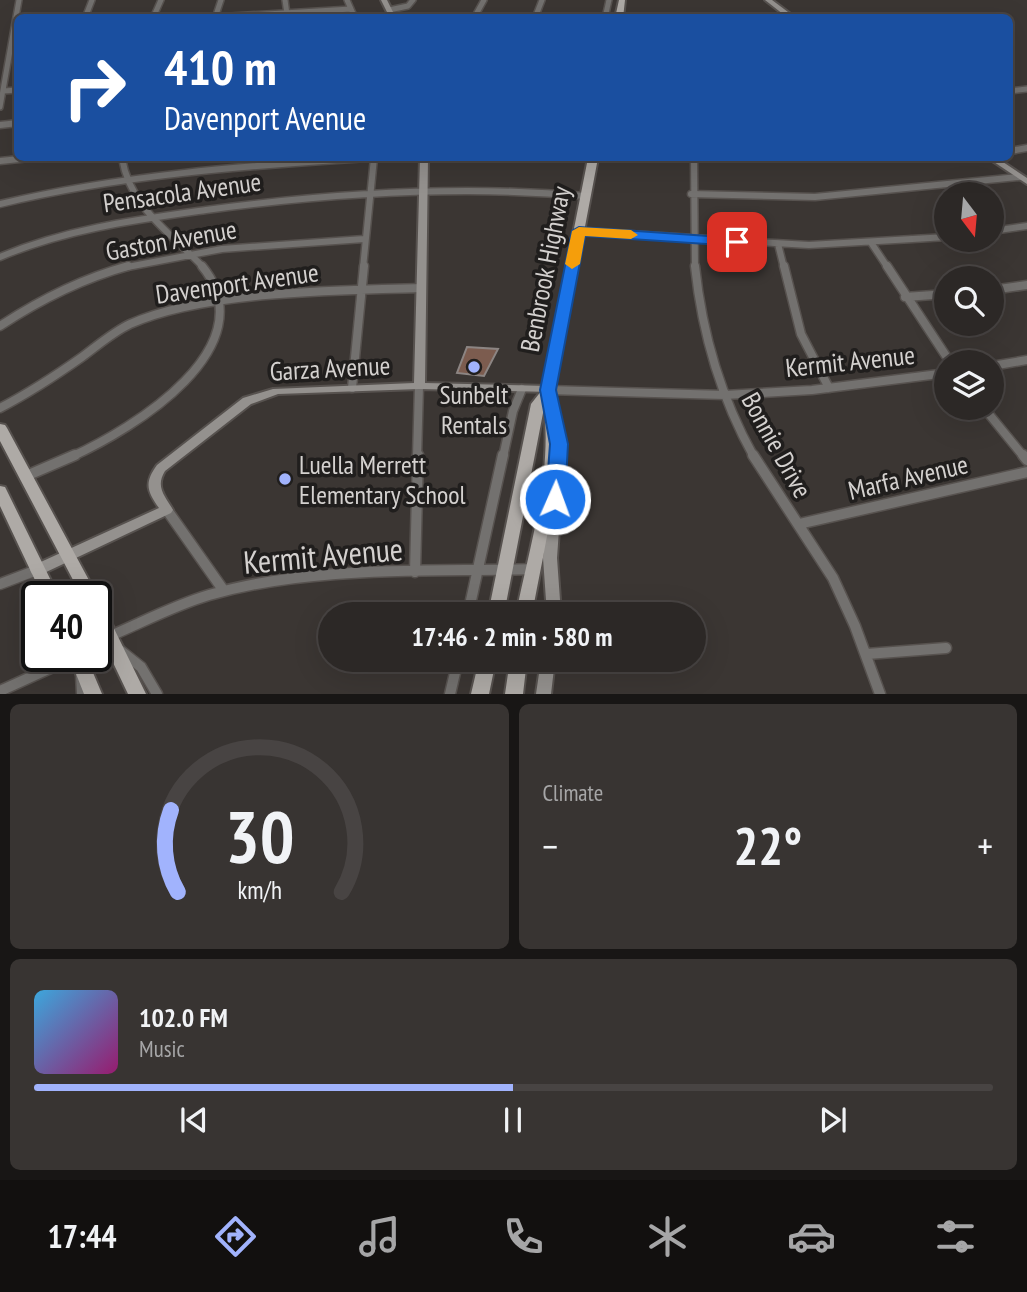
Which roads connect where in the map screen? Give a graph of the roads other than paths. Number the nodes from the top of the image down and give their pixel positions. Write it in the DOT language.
graph roads {
  1 [pos="347,0"];
  2 [pos="384,0"];
  3 [pos="413,0"];
  4 [pos="768,0"];
  5 [pos="351,9"];
  6 [pos="389,10"];
  7 [pos="298,14"];
  8 [pos="353,14"];
  9 [pos="391,14"];
  10 [pos="787,14"];
  11 [pos="14,36"];
  12 [pos="14,64"];
  13 [pos="10,65"];
  14 [pos="3,92"];
  15 [pos="0,107"];
  16 [pos="122,161"];
  17 [pos="283,161"];
  18 [pos="374,161"];
  19 [pos="424,161"];
  20 [pos="592,161"];
  21 [pos="694,161"];
  22 [pos="996,161"];
  23 [pos="1023,179"];
  24 [pos="126,181"];
  25 [pos="423,193"];
  26 [pos="691,194"];
  27 [pos="370,195"];
  28 [pos="586,196"];
  29 [pos="0,204"];
  30 [pos="153,217"];
  31 [pos="1027,226"];
  32 [pos="1004,229"];
  33 [pos="579,231"];
  34 [pos="934,238"];
  35 [pos="364,239"];
  36 [pos="694,239"];
  37 [pos="872,243"];
  38 [pos="778,244"];
  39 [pos="191,255"];
  40 [pos="0,257"];
  41 [pos="1027,285"];
  42 [pos="421,288"];
  43 [pos="1004,288"];
  44 [pos="360,289"];
  45 [pos="934,296"];
  46 [pos="905,297"];
  47 [pos="220,302"];
  48 [pos="0,326"];
  49 [pos="942,350"];
  50 [pos="1027,360"];
  51 [pos="1004,364"];
  52 [pos="934,375"];
  53 [pos="419,386"];
  54 [pos="352,388"];
  55 [pos="830,388"];
  56 [pos="522,389"];
  57 [pos="548,390"];
  58 [pos="725,395"];
  59 [pos="0,408"];
  60 [pos="553,419"];
  61 [pos="994,420"];
  62 [pos="0,428"];
  63 [pos="1027,460"];
  64 [pos="1027,472"];
  65 [pos="26,477"];
  66 [pos="0,491"];
  67 [pos="167,510"];
  68 [pos="799,524"];
  69 [pos="69,557"];
  70 [pos="533,569"];
  71 [pos="550,569"];
  72 [pos="37,570"];
  73 [pos="504,570"];
  74 [pos="477,571"];
  75 [pos="415,572"];
  76 [pos="43,581"];
  77 [pos="82,581"];
  78 [pos="0,584"];
  79 [pos="224,591"];
  80 [pos="471,602"];
  81 [pos="498,602"];
  82 [pos="526,602"];
  83 [pos="553,602"];
  84 [pos="112,641"];
  85 [pos="946,648"];
  86 [pos="867,654"];
  87 [pos="46,672"];
  88 [pos="79,672"];
  89 [pos="84,672"];
  90 [pos="455,672"];
  91 [pos="485,672"];
  92 [pos="517,672"];
  93 [pos="546,672"];
  94 [pos="0,691"];
  95 [pos="82,694"];
  96 [pos="93,694"];
  97 [pos="137,694"];
  98 [pos="158,694"];
  99 [pos="450,694"];
  100 [pos="481,694"];
  101 [pos="514,694"];
  102 [pos="543,694"];
  103 [pos="880,694"];
  1 -- 5 [label="street"];
  2 -- 6 [label="street"];
  3 -- 6 [label="street"];
  4 -- 10 [label="street"];
  5 -- 7 [label="street"];
  5 -- 8 [label="street"];
  6 -- 9 [label="street"];
  11 -- 13 [label="street"];
  12 -- 13 [label="street"];
  13 -- 14 [label="street"];
  14 -- 15 [label="street"];
  16 -- 24 [label="street"];
  17 -- 24 [label="street"];
  18 -- 27 [label="street"];
  19 -- 25 [label="street"];
  20 -- 28 [label="main road, Benbrook Highway"];
  21 -- 26 [label="street, Bonnie Drive"];
  22 -- 23 [label="street"];
  23 -- 26 [label="street"];
  24 -- 29 [label="street"];
  24 -- 30 [label="street"];
  25 -- 27 [label="street, Pensacola Avenue"];
  25 -- 28 [label="street, Pensacola Avenue"];
  25 -- 42 [label="street"];
  26 -- 36 [label="street, Bonnie Drive"];
  27 -- 30 [label="street, Pensacola Avenue"];
  27 -- 35 [label="street"];
  28 -- 33 [label="main road, Benbrook Highway"];
  30 -- 39 [label="street"];
  30 -- 40 [label="street, Pensacola Avenue"];
  31 -- 32 [label="street"];
  33 -- 36 [label="street"];
  33 -- 57 [label="main road, Benbrook Highway"];
  34 -- 37 [label="street"];
  35 -- 39 [label="street, Gaston Avenue"];
  35 -- 44 [label="street"];
  36 -- 38 [label="street"];
  36 -- 58 [label="street, Bonnie Drive"];
  37 -- 38 [label="street"];
  37 -- 46 [label="street"];
  38 -- 55 [label="street"];
  39 -- 47 [label="street"];
  39 -- 48 [label="street, Gaston Avenue"];
  41 -- 43 [label="street"];
  42 -- 44 [label="street, Davenport Avenue"];
  42 -- 53 [label="street"];
  44 -- 47 [label="street, Davenport Avenue"];
  44 -- 54 [label="street"];
  45 -- 46 [label="street"];
  46 -- 49 [label="street"];
  47 -- 59 [label="street, Davenport Avenue"];
  47 -- 65 [label="street"];
  50 -- 51 [label="street"];
  52 -- 55 [label="street, Kermit Avenue"];
  53 -- 54 [label="street, Garza Avenue"];
  53 -- 56 [label="street, Garza Avenue"];
  53 -- 75 [label="street"];
  54 -- 67 [label="street, Garza Avenue"];
  55 -- 58 [label="street, Kermit Avenue"];
  56 -- 57 [label="street, Garza Avenue"];
  56 -- 74 [label="street, Benbrook Highway"];
  57 -- 58 [label="street, Kermit Avenue"];
  57 -- 60 [label="main road, Benbrook Highway"];
  57 -- 73 [label="main road, Benbrook Highway"];
  58 -- 68 [label="street, Bonnie Drive"];
  60 -- 70 [label="main road, Benbrook Highway"];
  60 -- 71 [label="street, Benbrook Highway"];
  61 -- 63 [label="street"];
  62 -- 65 [label="main road"];
  64 -- 68 [label="street, Marfa Avenue"];
  65 -- 69 [label="main road"];
  66 -- 72 [label="main road"];
  67 -- 69 [label="street"];
  67 -- 79 [label="street"];
  68 -- 86 [label="street, Bonnie Drive"];
  69 -- 72 [label="street"];
  69 -- 77 [label="main road"];
  70 -- 71 [label="street, Kermit Avenue"];
  70 -- 73 [label="street, Kermit Avenue"];
  70 -- 82 [label="main road, Benbrook Highway"];
  71 -- 83 [label="street, Benbrook Highway"];
  72 -- 76 [label="main road"];
  72 -- 78 [label="street"];
  73 -- 74 [label="street, Kermit Avenue"];
  73 -- 81 [label="main road, Benbrook Highway"];
  74 -- 75 [label="street, Kermit Avenue"];
  74 -- 80 [label="street, Benbrook Highway"];
  75 -- 79 [label="street, Kermit Avenue"];
  79 -- 84 [label="street, Kermit Avenue"];
  84 -- 97 [label="main road"];
  84 -- 98 [label="street"];
  85 -- 86 [label="street"];
  86 -- 103 [label="street, Bonnie Drive"];
  87 -- 94 [label="street"];
  88 -- 95 [label="street"];
  89 -- 96 [label="main road"];
  90 -- 99 [label="street"];
  91 -- 100 [label="main road"];
  92 -- 101 [label="main road"];
  93 -- 102 [label="street"];
}
